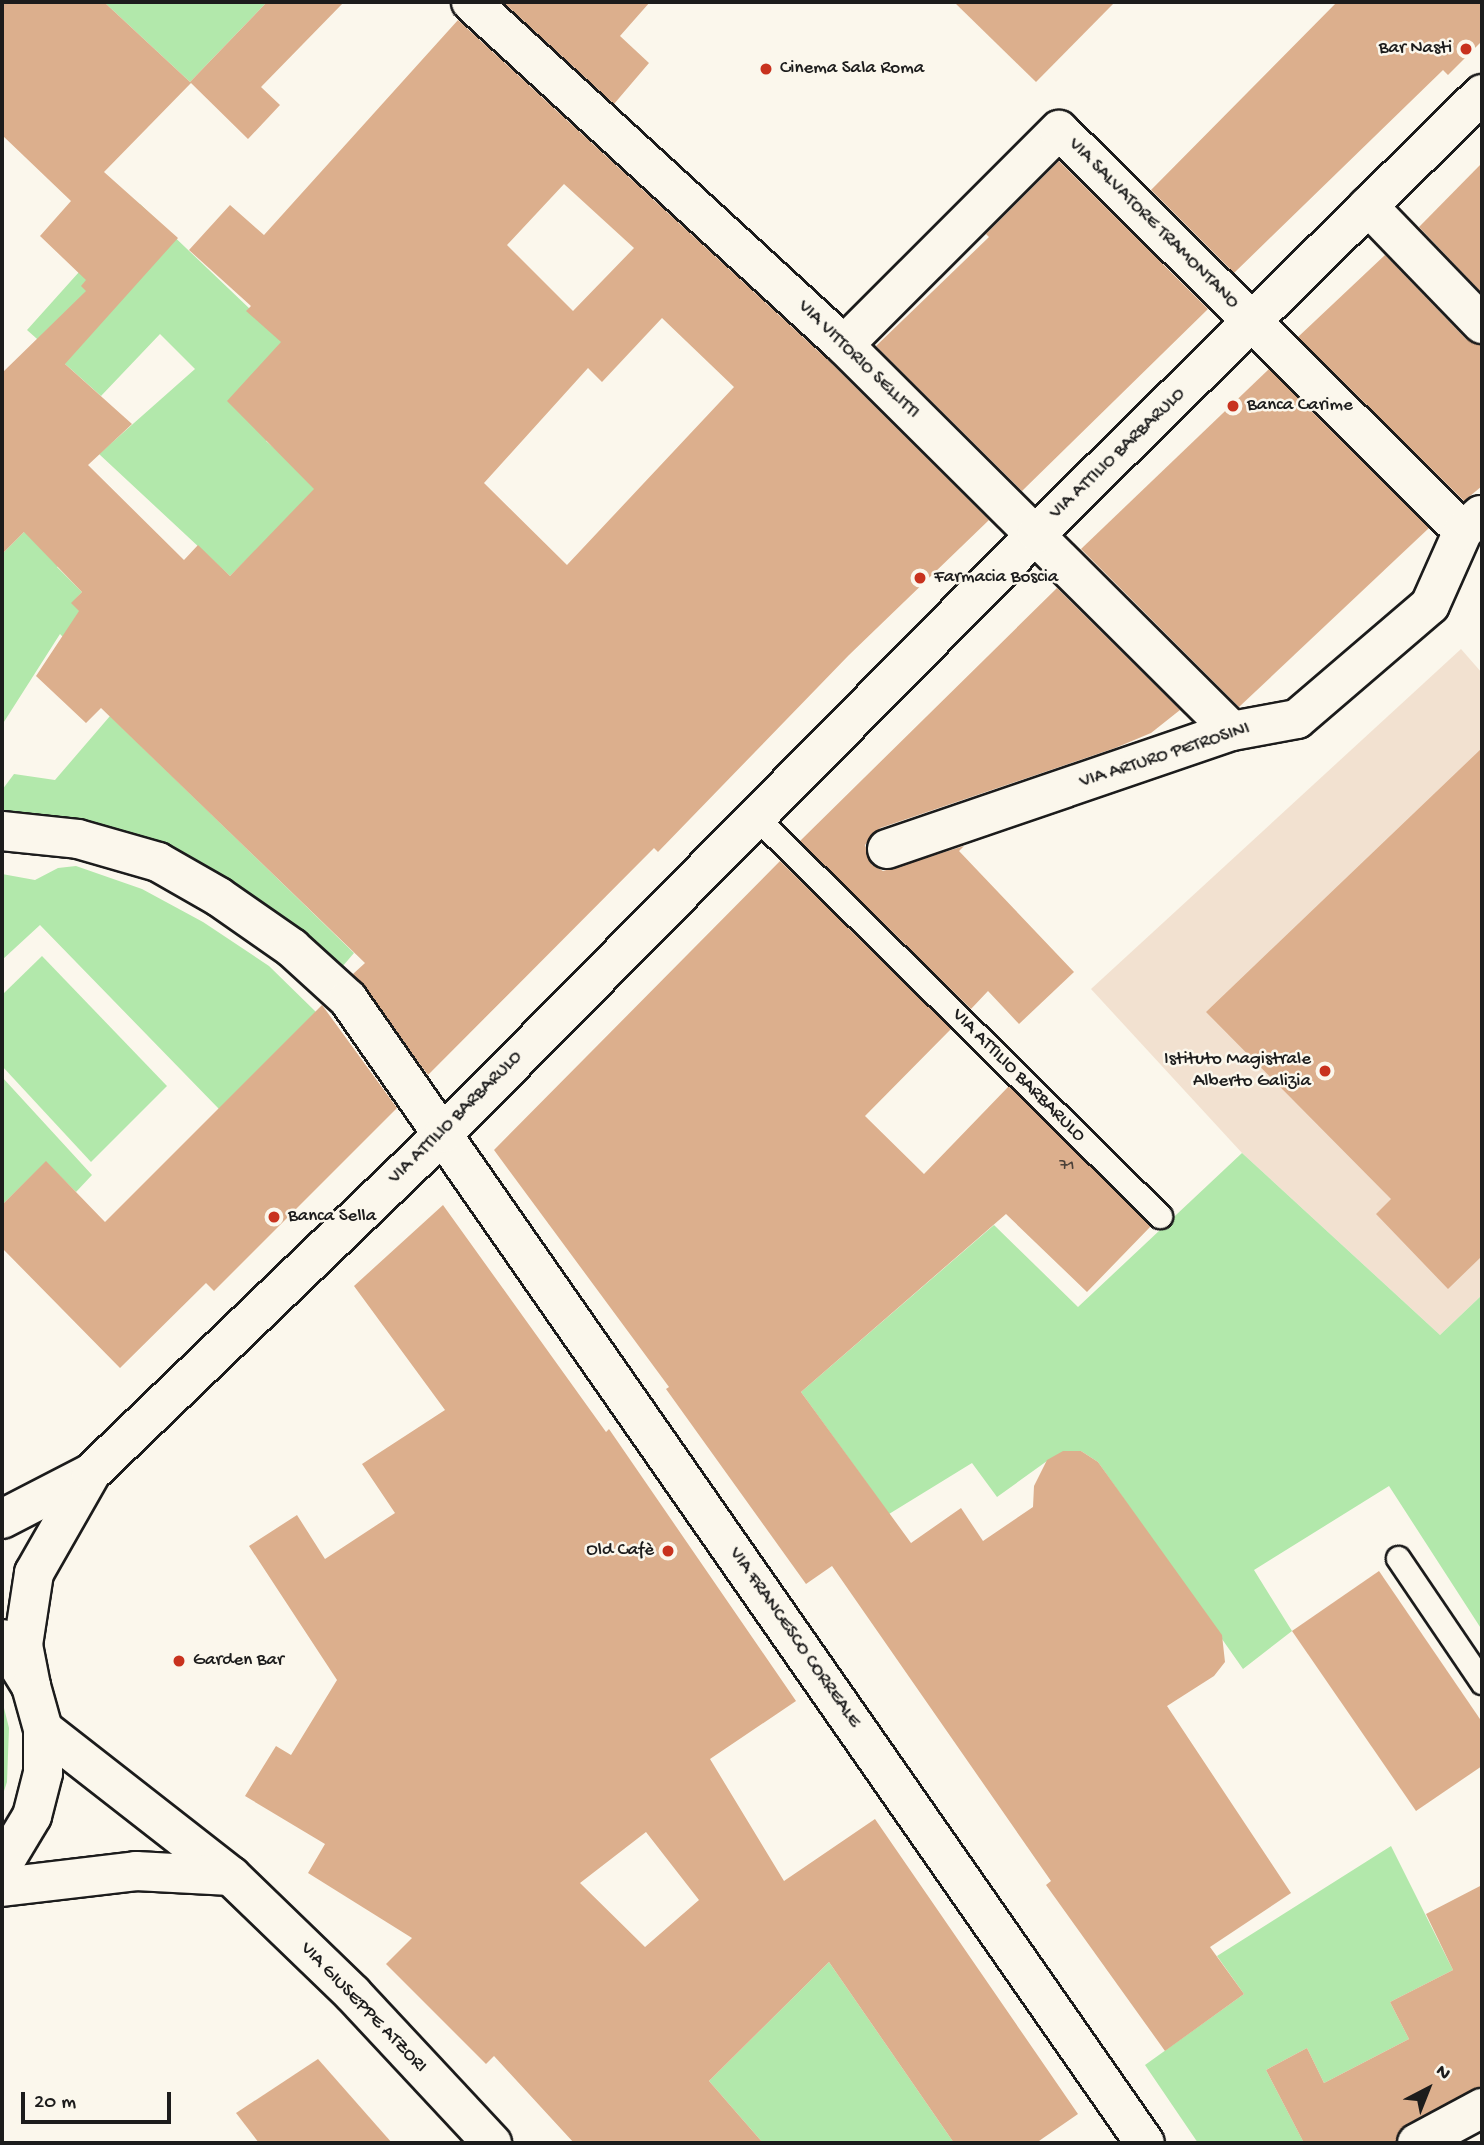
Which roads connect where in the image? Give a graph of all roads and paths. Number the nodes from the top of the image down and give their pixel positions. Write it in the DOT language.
graph roads {
  1 [pos="471,2"];
  2 [pos="1482,94"];
  3 [pos="1368,206"];
  4 [pos="1251,323"];
  5 [pos="1482,324"];
  6 [pos="845,345"];
  7 [pos="1473,523"];
  8 [pos="1037,533"];
  9 [pos="1232,731"];
  10 [pos="756,817"];
  11 [pos="2,831"];
  12 [pos="887,849"];
  13 [pos="444,1133"];
  14 [pos="1160,1216"];
  15 [pos="91,1473"];
  16 [pos="2,1519"];
  17 [pos="1398,1558"];
  18 [pos="2,1639"];
  19 [pos="1482,1682"];
  20 [pos="31,1686"];
  21 [pos="43,1729"];
  22 [pos="2,1866"];
  23 [pos="231,1875"];
  24 [pos="2,1887"];
  25 [pos="1482,2108"];
  26 [pos="492,2143"];
  27 [pos="1146,2143"];
  28 [pos="1417,2143"];
  1 -- 6 [label="street, VIA VITTORIO SELLITTI"];
  2 -- 3 [label="street, VIA ATTILIO BARBARULO"];
  3 -- 4 [label="street, VIA ATTILIO BARBARULO"];
  3 -- 5 [label="street"];
  4 -- 6 [label="street, VIA SALVATORE TRAMONTANO"];
  4 -- 7 [label="street, VIA SALVATORE TRAMONTANO"];
  4 -- 8 [label="street, VIA ATTILIO BARBARULO"];
  6 -- 8 [label="street, VIA VITTORIO SELLITTI"];
  7 -- 9 [label="street, VIA ARTURO PETROSINI"];
  8 -- 9 [label="street, VIA VITTORIO SELLITTI"];
  8 -- 10 [label="street, VIA ATTILIO BARBARULO"];
  9 -- 12 [label="street, VIA ARTURO PETROSINI"];
  10 -- 13 [label="street, VIA ATTILIO BARBARULO"];
  10 -- 14 [label="lane, VIA ATTILIO BARBARULO"];
  11 -- 13 [label="street, VIA FRANCESCO CORREALE"];
  13 -- 15 [label="street, VIA ATTILIO BARBARULO"];
  13 -- 27 [label="street, VIA FRANCESCO CORREALE"];
  15 -- 16 [label="street, VIA ATTILIO BARBARULO"];
  15 -- 20 [label="street, VIA ATTILIO BARBARULO"];
  17 -- 19 [label="lane"];
  18 -- 20 [label="street"];
  20 -- 21 [label="street"];
  21 -- 22 [label="street"];
  21 -- 23 [label="street, VIA GIUSEPPE ATZORI"];
  23 -- 24 [label="street"];
  23 -- 26 [label="street, VIA GIUSEPPE ATZORI"];
  25 -- 28 [label="street"];
}
